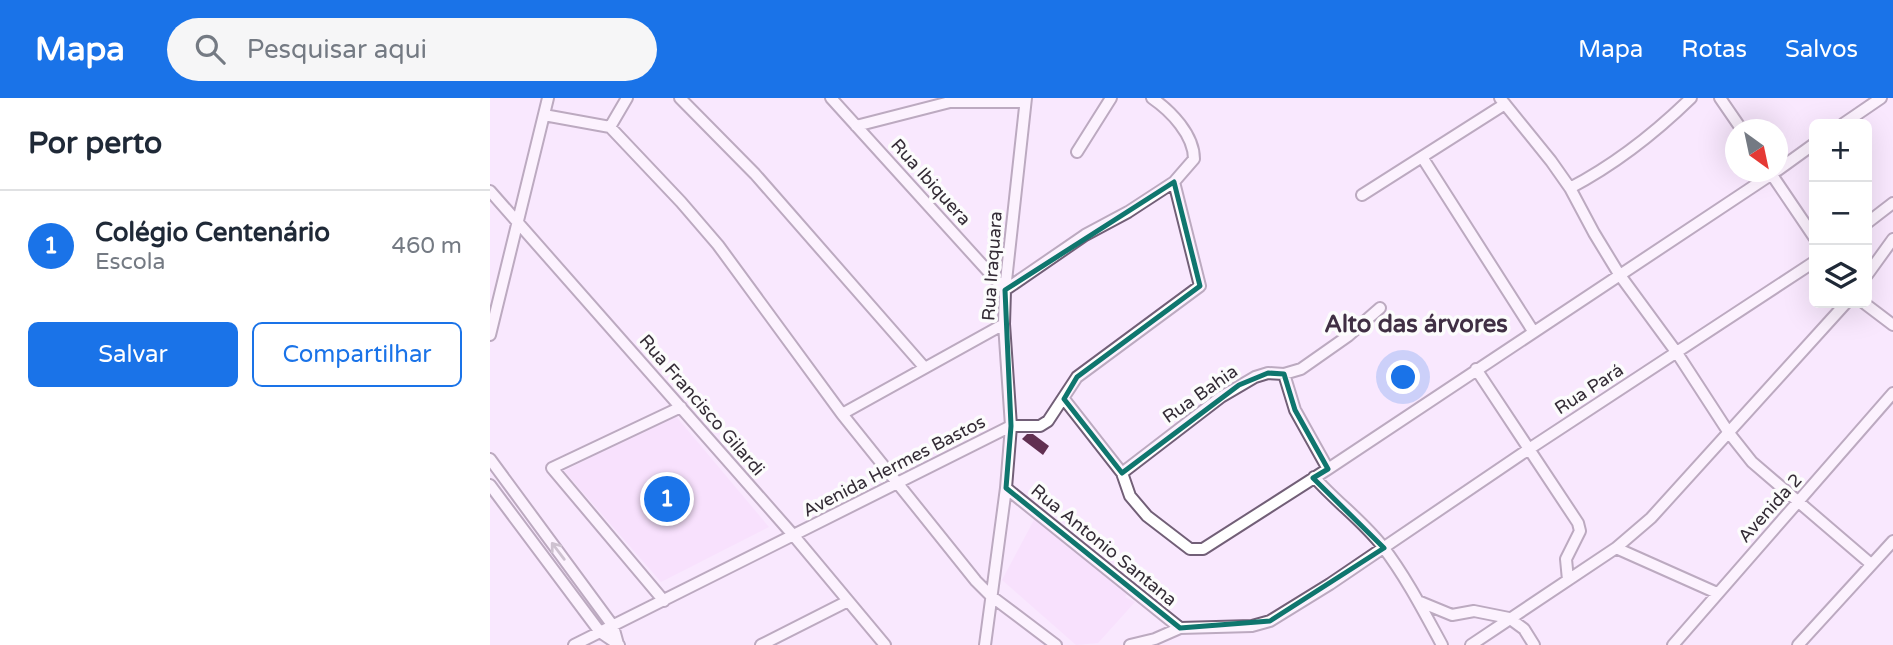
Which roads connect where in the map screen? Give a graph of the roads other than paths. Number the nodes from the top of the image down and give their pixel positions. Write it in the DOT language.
graph roads {
  1 [pos="548,98"];
  2 [pos="627,98"];
  3 [pos="680,98"];
  4 [pos="831,98"];
  5 [pos="1111,98"];
  6 [pos="1152,98"];
  7 [pos="1691,98"];
  8 [pos="1720,98"];
  9 [pos="1881,98"];
  10 [pos="949,100"];
  11 [pos="1026,100"];
  12 [pos="1502,101"];
  13 [pos="544,115"];
  14 [pos="1734,119"];
  15 [pos="1850,119"];
  16 [pos="856,126"];
  17 [pos="610,127"];
  18 [pos="1809,148"];
  19 [pos="1077,152"];
  20 [pos="1422,157"];
  21 [pos="1788,162"];
  22 [pos="1174,182"];
  23 [pos="1759,182"];
  24 [pos="1780,182"];
  25 [pos="1570,188"];
  26 [pos="490,191"];
  27 [pos="1362,195"];
  28 [pos="1893,203"];
  29 [pos="1872,219"];
  30 [pos="518,223"];
  31 [pos="1809,229"];
  32 [pos="1893,239"];
  33 [pos="1809,265"];
  34 [pos="1872,268"];
  35 [pos="1619,274"];
  36 [pos="1005,290"];
  37 [pos="1380,308"];
  38 [pos="1842,308"];
  39 [pos="1871,308"];
  40 [pos="1004,324"];
  41 [pos="1893,325"];
  42 [pos="1533,331"];
  43 [pos="490,335"];
  44 [pos="1677,353"];
  45 [pos="924,367"];
  46 [pos="1476,369"];
  47 [pos="1284,374"];
  48 [pos="1893,393"];
  49 [pos="1063,399"];
  50 [pos="681,407"];
  51 [pos="842,414"];
  52 [pos="1011,426"];
  53 [pos="1729,433"];
  54 [pos="1529,449"];
  55 [pos="490,459"];
  56 [pos="1328,469"];
  57 [pos="1122,473"];
  58 [pos="1314,477"];
  59 [pos="490,485"];
  60 [pos="897,485"];
  61 [pos="1006,488"];
  62 [pos="1800,502"];
  63 [pos="794,536"];
  64 [pos="1893,541"];
  65 [pos="1384,548"];
  66 [pos="1616,548"];
  67 [pos="1871,564"];
  68 [pos="574,572"];
  69 [pos="1568,580"];
  70 [pos="563,582"];
  71 [pos="1717,593"];
  72 [pos="991,596"];
  73 [pos="664,601"];
  74 [pos="848,601"];
  75 [pos="1418,601"];
  76 [pos="1509,618"];
  77 [pos="613,626"];
  78 [pos="1180,628"];
  79 [pos="600,632"];
  80 [pos="618,644"];
  81 [pos="574,645"];
  82 [pos="761,645"];
  83 [pos="885,645"];
  84 [pos="985,645"];
  85 [pos="1056,645"];
  86 [pos="1130,645"];
  87 [pos="1442,645"];
  88 [pos="1471,645"];
  89 [pos="1534,645"];
  90 [pos="1674,645"];
  91 [pos="1798,645"];
  1 -- 13 [label="street"];
  2 -- 17 [label="street"];
  3 -- 45 [label="street"];
  4 -- 16 [label="street, Rua Ibiquera"];
  5 -- 19 [label="street"];
  6 -- 22 [label="street"];
  7 -- 25 [label="street"];
  8 -- 14 [label="street"];
  9 -- 15 [label="street"];
  10 -- 11 [label="street"];
  10 -- 16 [label="street"];
  11 -- 36 [label="street, Rua Iraquara"];
  12 -- 20 [label="street"];
  12 -- 25 [label="street"];
  13 -- 17 [label="street"];
  13 -- 30 [label="street"];
  16 -- 36 [label="street, Rua Ibiquera"];
  17 -- 51 [label="street"];
  18 -- 21 [label="street"];
  20 -- 27 [label="street"];
  20 -- 42 [label="street"];
  22 -- 36 [label="street"];
  22 -- 49 [label="street, Avenida Hermes Bastos"];
  23 -- 35 [label="street"];
  24 -- 31 [label="street"];
  25 -- 35 [label="street"];
  26 -- 30 [label="street, Rua Francisco Gilardi"];
  28 -- 29 [label="street"];
  30 -- 43 [label="street"];
  30 -- 50 [label="street, Rua Francisco Gilardi"];
  32 -- 34 [label="street"];
  33 -- 44 [label="street, Rua Pará"];
  35 -- 42 [label="street"];
  35 -- 44 [label="street"];
  36 -- 40 [label="street, Rua Iraquara"];
  37 -- 47 [label="street, Rua Bahia"];
  38 -- 53 [label="street"];
  39 -- 41 [label="street"];
  40 -- 45 [label="street"];
  40 -- 52 [label="street, Rua Iraquara"];
  42 -- 46 [label="street"];
  44 -- 53 [label="street"];
  44 -- 54 [label="street, Rua Pará"];
  45 -- 51 [label="street"];
  46 -- 54 [label="street"];
  46 -- 56 [label="street"];
  47 -- 56 [label="street"];
  47 -- 57 [label="street, Rua Bahia"];
  48 -- 62 [label="street, Avenida 2"];
  49 -- 52 [label="street, Avenida Hermes Bastos"];
  49 -- 57 [label="street"];
  50 -- 63 [label="street, Rua Francisco Gilardi"];
  50 -- 73 [label="street"];
  51 -- 60 [label="street"];
  52 -- 60 [label="street, Avenida Hermes Bastos"];
  52 -- 61 [label="street, Rua Iraquara"];
  53 -- 62 [label="street"];
  53 -- 66 [label="street"];
  54 -- 65 [label="street, Rua Pará"];
  54 -- 69 [label="street"];
  68 -- 55 [label="street, one-way"];
  56 -- 58 [label="street"];
  57 -- 58 [label="street"];
  58 -- 65 [label="street"];
  59 -- 70 [label="street"];
  60 -- 63 [label="street, Avenida Hermes Bastos"];
  60 -- 72 [label="street"];
  61 -- 72 [label="street, Rua Iraquara"];
  61 -- 78 [label="street, Rua Antonio Santana"];
  62 -- 67 [label="street"];
  62 -- 71 [label="street, Avenida 2"];
  63 -- 73 [label="street, Avenida Hermes Bastos"];
  63 -- 74 [label="street, Rua Francisco Gilardi"];
  64 -- 67 [label="street"];
  65 -- 75 [label="street"];
  65 -- 78 [label="street, Rua Pará"];
  66 -- 69 [label="street"];
  66 -- 71 [label="street"];
  67 -- 91 [label="street"];
  68 -- 70 [label="street"];
  68 -- 77 [label="street"];
  69 -- 76 [label="street"];
  70 -- 79 [label="street"];
  71 -- 90 [label="street, Avenida 2"];
  72 -- 84 [label="street, Rua Iraquara"];
  72 -- 85 [label="street"];
  73 -- 77 [label="street, Avenida Hermes Bastos"];
  74 -- 82 [label="street"];
  74 -- 83 [label="street, Rua Francisco Gilardi"];
  75 -- 76 [label="street"];
  75 -- 87 [label="street"];
  76 -- 88 [label="street"];
  76 -- 89 [label="street"];
  77 -- 79 [label="street, Avenida Hermes Bastos"];
  77 -- 80 [label="street"];
  78 -- 86 [label="street, Rua Pará"];
  79 -- 80 [label="street"];
  79 -- 81 [label="street, Avenida Hermes Bastos"];
}
